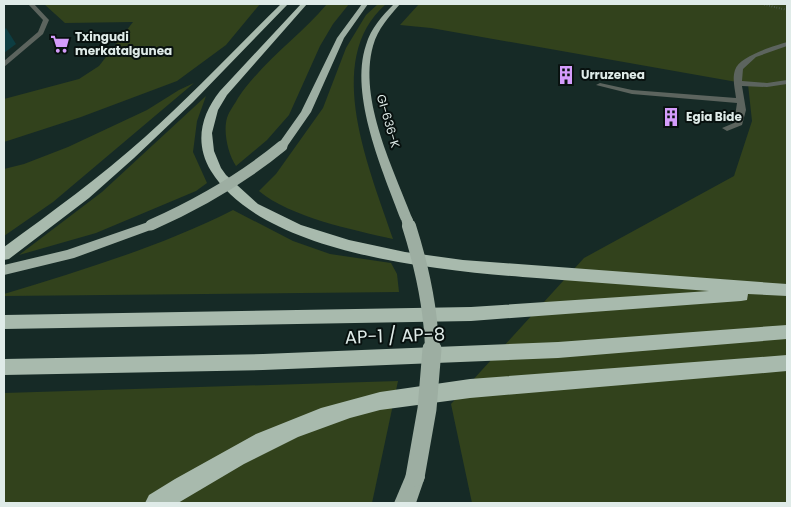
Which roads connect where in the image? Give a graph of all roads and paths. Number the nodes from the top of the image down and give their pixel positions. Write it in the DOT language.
graph roads {
  1 [pos="31,4"];
  2 [pos="285,4"];
  3 [pos="304,4"];
  4 [pos="365,4"];
  5 [pos="397,4"];
  6 [pos="407,4"];
  7 [pos="762,4"];
  8 [pos="787,10"];
  9 [pos="396,17"];
  10 [pos="383,36"];
  11 [pos="787,44"];
  12 [pos="4,65"];
  13 [pos="366,65"];
  14 [pos="787,82"];
  15 [pos="738,83"];
  16 [pos="600,85"];
  17 [pos="741,101"];
  18 [pos="727,128"];
  19 [pos="4,254"];
  20 [pos="4,270"];
  21 [pos="787,291"];
  22 [pos="4,322"];
  23 [pos="787,332"];
  24 [pos="787,363"];
  25 [pos="4,366"];
  26 [pos="157,503"];
  27 [pos="406,503"];
  1 -- 12 [label="lane"];
  2 -- 19 [label="highway"];
  3 -- 21 [label="highway"];
  4 -- 20 [label="highway, bridge"];
  5 -- 13 [label="highway, GI-636-K"];
  6 -- 9 [label="highway"];
  7 -- 8 [label="path"];
  10 -- 13 [label="highway"];
  11 -- 15 [label="lane"];
  13 -- 27 [label="highway, GI-636-K, bridge"];
  14 -- 15 [label="lane"];
  15 -- 17 [label="lane"];
  16 -- 17 [label="lane"];
  17 -- 18 [label="lane"];
  21 -- 22 [label="highway, AP-1 / AP-8"];
  23 -- 25 [label="highway, AP-1 / AP-8"];
  24 -- 26 [label="highway"];
}
